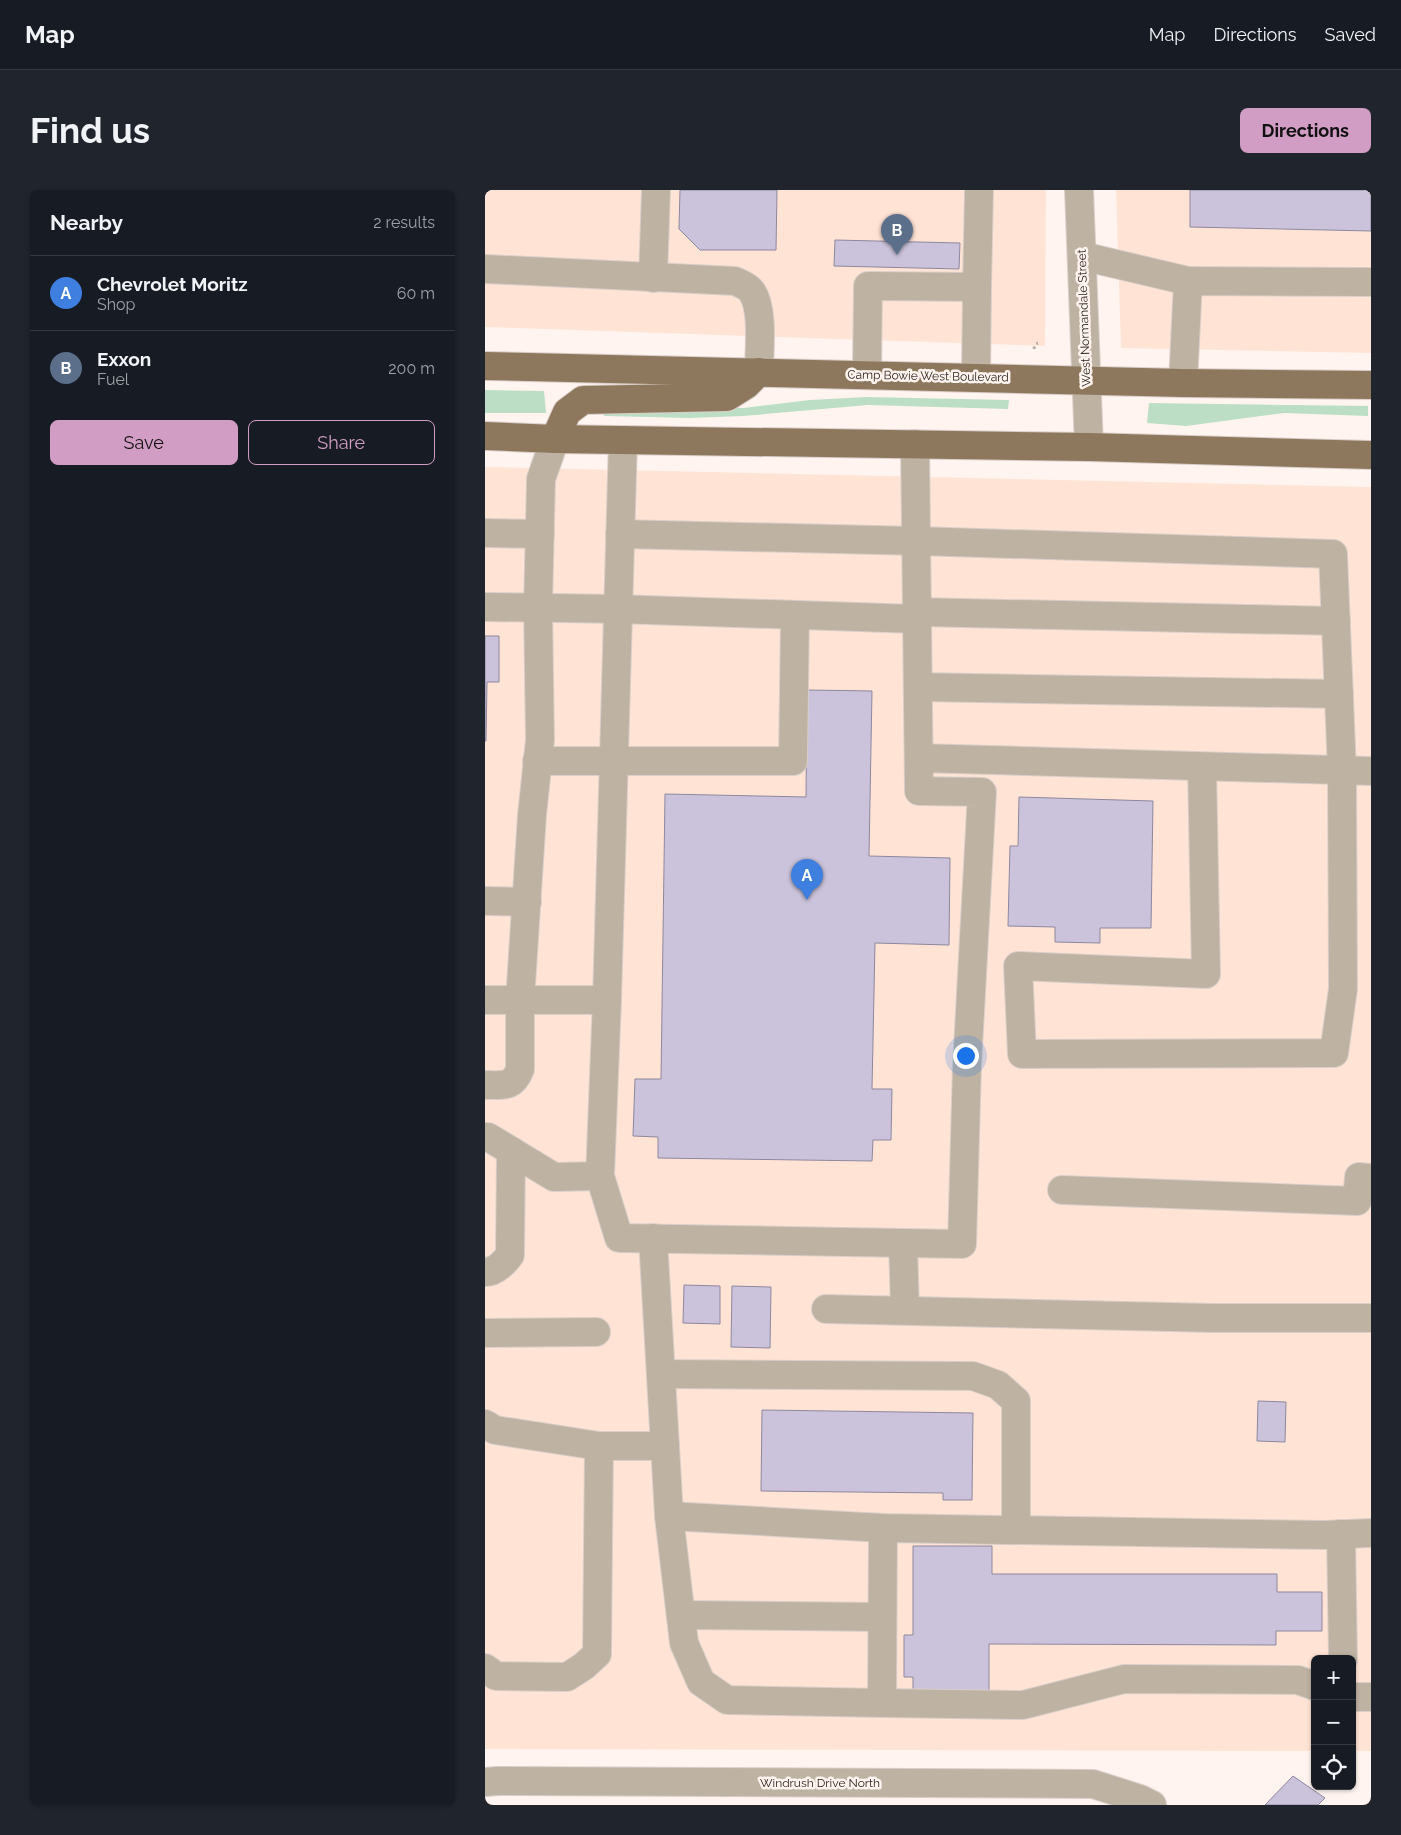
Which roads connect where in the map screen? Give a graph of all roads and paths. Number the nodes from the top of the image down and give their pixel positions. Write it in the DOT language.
graph roads {
  1 [pos="656,190"];
  2 [pos="979,190"];
  3 [pos="1079,190"];
  4 [pos="1082,256"];
  5 [pos="485,269"];
  6 [pos="653,278"];
  7 [pos="1187,281"];
  8 [pos="1371,282"];
  9 [pos="977,287"];
  10 [pos="1038,343"];
  11 [pos="1033,349"];
  12 [pos="485,366"];
  13 [pos="759,372"];
  14 [pos="867,374"];
  15 [pos="976,376"];
  16 [pos="1087,379"];
  17 [pos="1183,383"];
  18 [pos="1371,385"];
  19 [pos="485,436"];
  20 [pos="555,439"];
  21 [pos="623,440"];
  22 [pos="915,444"];
  23 [pos="1089,447"];
  24 [pos="1371,454"];
  25 [pos="485,533"];
  26 [pos="540,534"];
  27 [pos="621,534"];
  28 [pos="917,541"];
  29 [pos="485,607"];
  30 [pos="538,608"];
  31 [pos="618,609"];
  32 [pos="795,615"];
  33 [pos="917,616"];
  34 [pos="1336,621"];
  35 [pos="918,687"];
  36 [pos="1339,694"];
  37 [pos="919,758"];
  38 [pos="537,761"];
  39 [pos="613,761"];
  40 [pos="1202,767"];
  41 [pos="1341,771"];
  42 [pos="1371,771"];
  43 [pos="485,901"];
  44 [pos="527,902"];
  45 [pos="485,1000"];
  46 [pos="520,1000"];
  47 [pos="607,1000"];
  48 [pos="485,1085"];
  49 [pos="485,1137"];
  50 [pos="511,1151"];
  51 [pos="600,1176"];
  52 [pos="1371,1178"];
  53 [pos="1062,1190"];
  54 [pos="653,1238"];
  55 [pos="903,1243"];
  56 [pos="485,1272"];
  57 [pos="826,1308"];
  58 [pos="905,1310"];
  59 [pos="1371,1318"];
  60 [pos="596,1332"];
  61 [pos="485,1333"];
  62 [pos="661,1374"];
  63 [pos="485,1424"];
  64 [pos="599,1446"];
  65 [pos="665,1446"];
  66 [pos="669,1516"];
  67 [pos="883,1528"];
  68 [pos="1016,1529"];
  69 [pos="1371,1533"];
  70 [pos="1341,1534"];
  71 [pos="681,1614"];
  72 [pos="883,1617"];
  73 [pos="1343,1655"];
  74 [pos="485,1668"];
  75 [pos="1311,1684"];
  76 [pos="1371,1696"];
  77 [pos="1356,1697"];
  78 [pos="882,1703"];
  79 [pos="485,1782"];
  80 [pos="1152,1805"];
  1 -- 6 [label="street"];
  2 -- 9 [label="street"];
  3 -- 4 [label="street, West Normandale Street"];
  4 -- 7 [label="street"];
  4 -- 16 [label="street, West Normandale Street"];
  5 -- 6 [label="street"];
  6 -- 13 [label="street"];
  7 -- 8 [label="street"];
  7 -- 17 [label="street"];
  9 -- 14 [label="street"];
  9 -- 15 [label="street"];
  10 -- 11 [label="path"];
  12 -- 13 [label="main road, Camp Bowie West Boulevard"];
  13 -- 14 [label="main road, Camp Bowie West Boulevard"];
  13 -- 20 [label="main road"];
  14 -- 15 [label="main road, Camp Bowie West Boulevard"];
  15 -- 16 [label="main road, Camp Bowie West Boulevard"];
  16 -- 17 [label="main road, Camp Bowie West Boulevard"];
  16 -- 23 [label="street, West Normandale Street"];
  17 -- 18 [label="main road, Camp Bowie West Boulevard"];
  19 -- 20 [label="main road"];
  20 -- 21 [label="main road"];
  20 -- 26 [label="street"];
  21 -- 22 [label="main road"];
  21 -- 27 [label="street"];
  22 -- 23 [label="main road"];
  22 -- 28 [label="street"];
  23 -- 24 [label="main road"];
  25 -- 26 [label="street"];
  26 -- 30 [label="street"];
  27 -- 28 [label="street"];
  27 -- 31 [label="street"];
  28 -- 33 [label="street"];
  28 -- 34 [label="street"];
  29 -- 30 [label="street"];
  30 -- 31 [label="street"];
  30 -- 38 [label="street"];
  31 -- 32 [label="street"];
  31 -- 39 [label="street"];
  32 -- 33 [label="street"];
  32 -- 39 [label="street"];
  33 -- 34 [label="street"];
  33 -- 35 [label="street"];
  34 -- 36 [label="street"];
  35 -- 36 [label="street"];
  35 -- 37 [label="street"];
  36 -- 41 [label="street"];
  37 -- 40 [label="street"];
  37 -- 55 [label="street"];
  38 -- 39 [label="street"];
  38 -- 44 [label="street"];
  39 -- 47 [label="street"];
  40 -- 41 [label="street"];
  40 -- 41 [label="street"];
  41 -- 42 [label="street"];
  43 -- 44 [label="street"];
  44 -- 46 [label="street"];
  45 -- 46 [label="street"];
  46 -- 47 [label="street"];
  46 -- 48 [label="street"];
  47 -- 51 [label="street"];
  49 -- 50 [label="street"];
  50 -- 51 [label="street"];
  50 -- 56 [label="street"];
  51 -- 54 [label="street"];
  52 -- 53 [label="street"];
  54 -- 55 [label="street"];
  54 -- 62 [label="street"];
  55 -- 58 [label="street"];
  57 -- 58 [label="street"];
  58 -- 59 [label="street"];
  60 -- 61 [label="street"];
  62 -- 65 [label="street"];
  62 -- 68 [label="street"];
  63 -- 64 [label="street"];
  64 -- 65 [label="street"];
  64 -- 74 [label="street"];
  65 -- 66 [label="street"];
  66 -- 67 [label="street"];
  66 -- 71 [label="street"];
  67 -- 68 [label="street"];
  67 -- 72 [label="street"];
  68 -- 70 [label="street"];
  69 -- 70 [label="street"];
  70 -- 73 [label="street"];
  71 -- 72 [label="street"];
  71 -- 78 [label="street"];
  72 -- 78 [label="street"];
  75 -- 78 [label="street"];
  76 -- 77 [label="street"];
  79 -- 80 [label="street, Windrush Drive North"];
}
